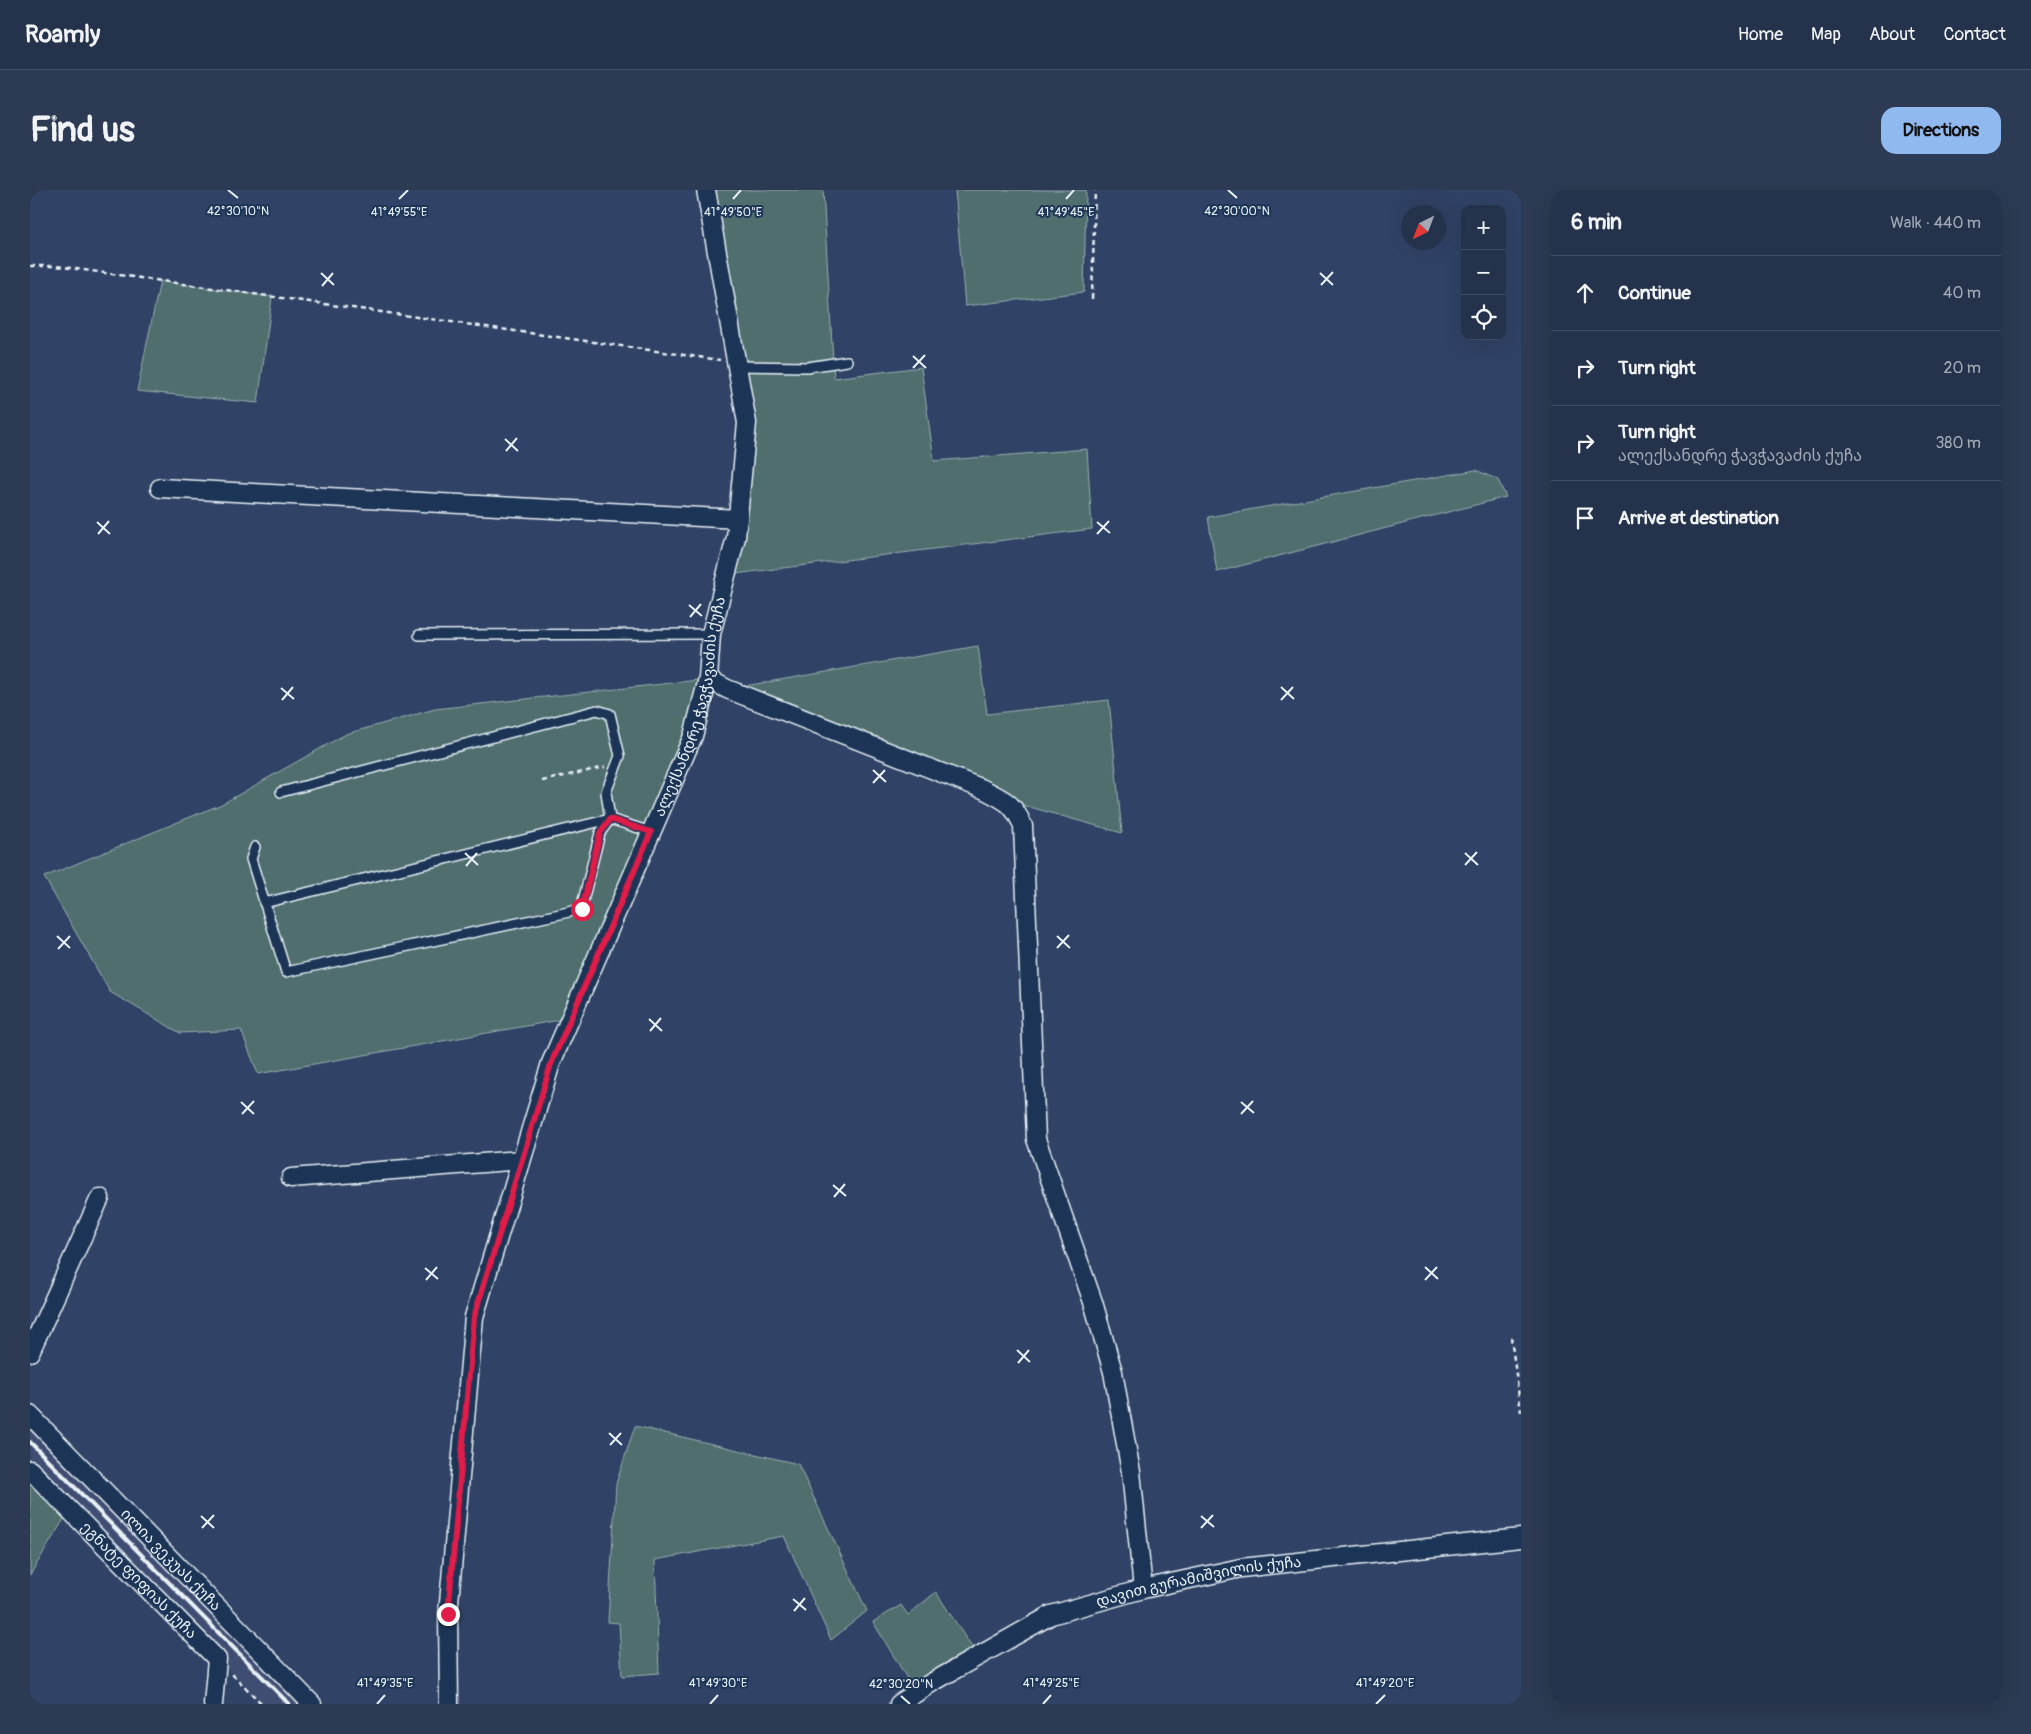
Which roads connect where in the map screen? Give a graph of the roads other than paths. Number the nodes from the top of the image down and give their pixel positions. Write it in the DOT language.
graph roads {
  1 [pos="706,190"];
  2 [pos="846,361"];
  3 [pos="737,364"];
  4 [pos="160,488"];
  5 [pos="738,518"];
  6 [pos="711,634"];
  7 [pos="419,635"];
  8 [pos="708,679"];
  9 [pos="281,792"];
  10 [pos="610,819"];
  11 [pos="651,832"];
  12 [pos="255,847"];
  13 [pos="264,903"];
  14 [pos="521,1160"];
  15 [pos="291,1178"];
  16 [pos="100,1198"];
  17 [pos="30,1352"];
  18 [pos="30,1415"];
  19 [pos="30,1470"];
  20 [pos="1521,1538"];
  21 [pos="1143,1589"];
  22 [pos="213,1704"];
  23 [pos="312,1704"];
  24 [pos="448,1704"];
  25 [pos="899,1704"];
  1 -- 3 [label="street, ალექსანდრე ჭავჭავაძის ქუჩა"];
  2 -- 3 [label="lane"];
  3 -- 5 [label="street, ალექსანდრე ჭავჭავაძის ქუჩა"];
  4 -- 5 [label="street"];
  5 -- 6 [label="street, ალექსანდრე ჭავჭავაძის ქუჩა"];
  6 -- 7 [label="lane"];
  6 -- 8 [label="street, ალექსანდრე ჭავჭავაძის ქუჩა"];
  8 -- 11 [label="street, ალექსანდრე ჭავჭავაძის ქუჩა"];
  8 -- 21 [label="street"];
  9 -- 10 [label="lane"];
  10 -- 11 [label="lane"];
  10 -- 13 [label="lane"];
  10 -- 13 [label="lane"];
  11 -- 14 [label="street, ალექსანდრე ჭავჭავაძის ქუჩა"];
  12 -- 13 [label="lane"];
  14 -- 15 [label="street"];
  14 -- 24 [label="street, ალექსანდრე ჭავჭავაძის ქუჩა"];
  16 -- 17 [label="street"];
  18 -- 23 [label="street, ილია ვეკუას ქუჩა"];
  19 -- 22 [label="street, ეგნატე ფიფიას ქუჩა"];
  20 -- 21 [label="street, დავით გურამიშვილის ქუჩა"];
  21 -- 25 [label="street, დავით გურამიშვილის ქუჩა"];
}
